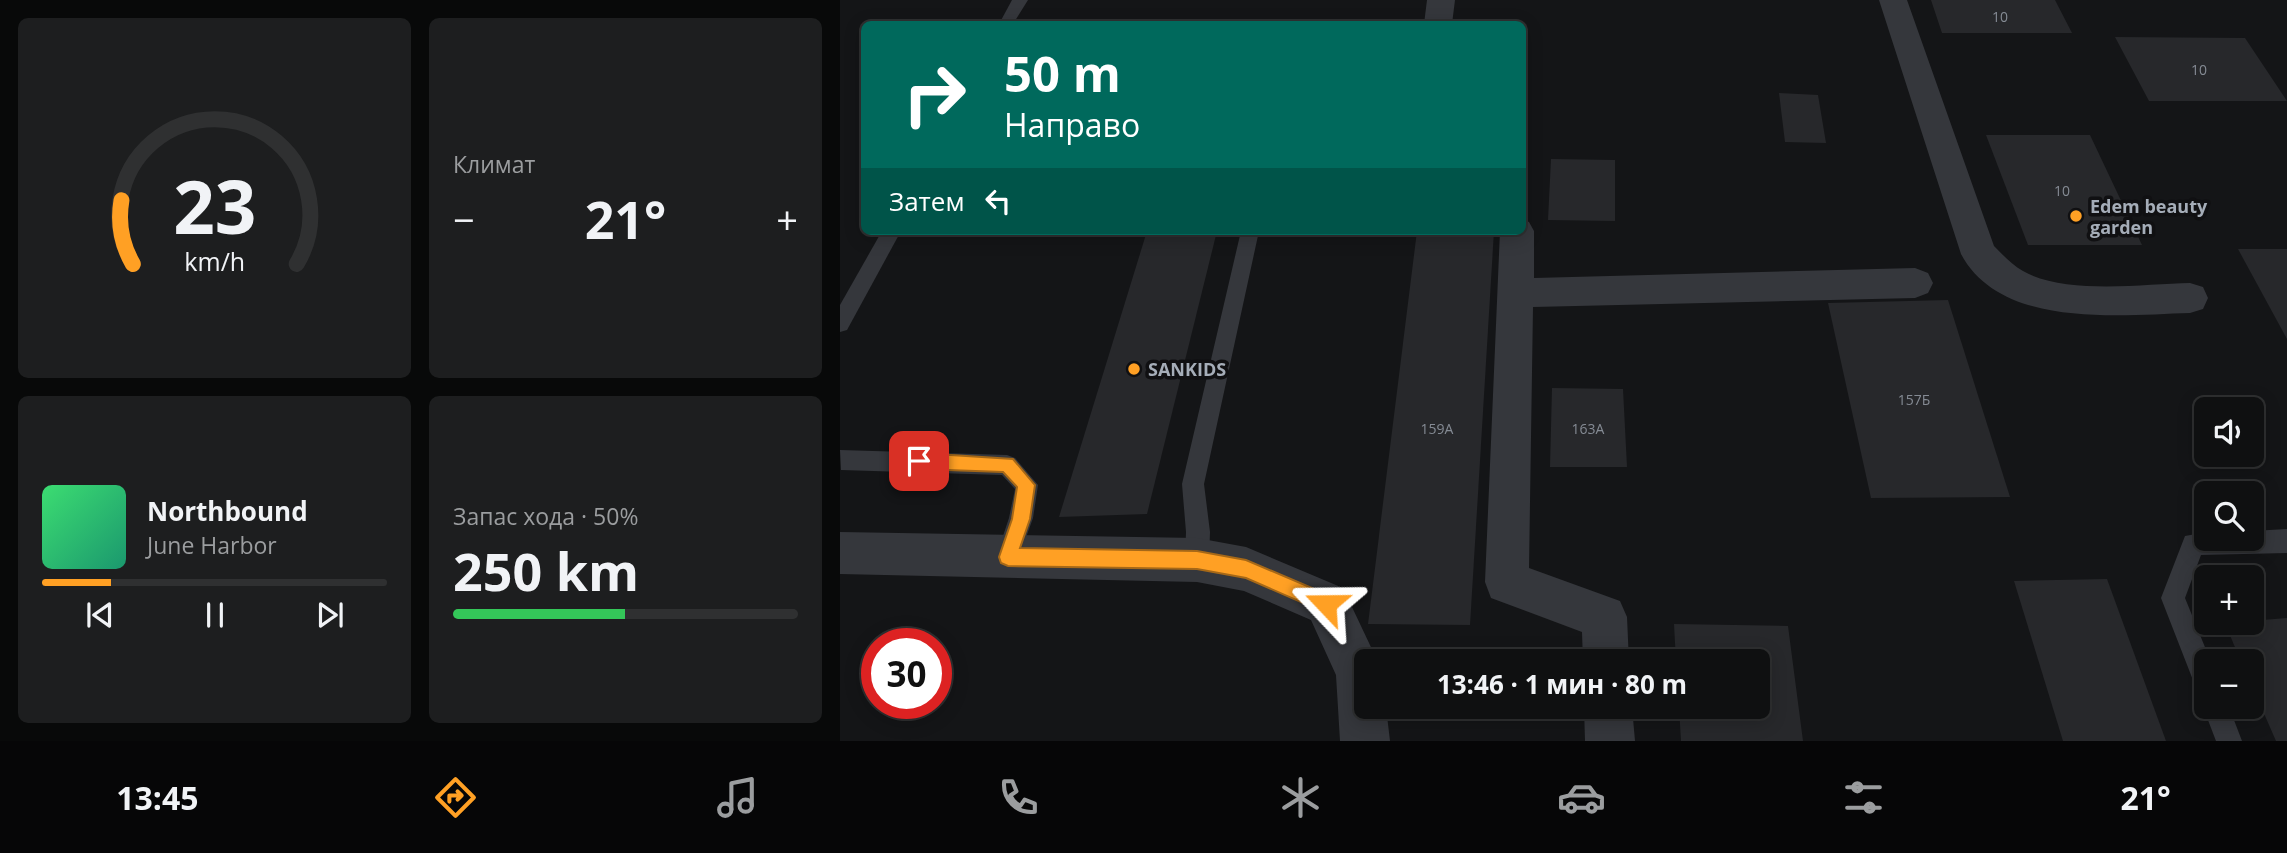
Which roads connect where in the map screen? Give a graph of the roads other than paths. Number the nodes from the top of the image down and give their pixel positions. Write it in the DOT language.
graph roads {
  1 [pos="1020,0"];
  2 [pos="1441,0"];
  3 [pos="1893,0"];
  4 [pos="1008,21"];
  5 [pos="1438,21"];
  6 [pos="890,235"];
  7 [pos="1249,235"];
  8 [pos="1517,235"];
  9 [pos="1915,282"];
  10 [pos="1515,293"];
  11 [pos="2190,298"];
  12 [pos="840,324"];
  13 [pos="841,460"];
  14 [pos="2287,541"];
  15 [pos="840,553"];
  16 [pos="1008,557"];
  17 [pos="1197,560"];
  18 [pos="1605,649"];
  19 [pos="2194,651"];
  20 [pos="1609,719"];
  21 [pos="2221,719"];
  22 [pos="1365,741"];
  23 [pos="1610,741"];
  24 [pos="2229,741"];
  1 -- 4 [label="lane"];
  2 -- 5 [label="street"];
  3 -- 11 [label="street"];
  6 -- 12 [label="lane"];
  7 -- 17 [label="lane"];
  8 -- 10 [label="street"];
  9 -- 10 [label="street"];
  10 -- 18 [label="street"];
  13 -- 16 [label="lane"];
  14 -- 19 [label="lane"];
  15 -- 16 [label="street"];
  16 -- 17 [label="street"];
  17 -- 22 [label="street"];
  20 -- 23 [label="street"];
  21 -- 24 [label="lane"];
}
